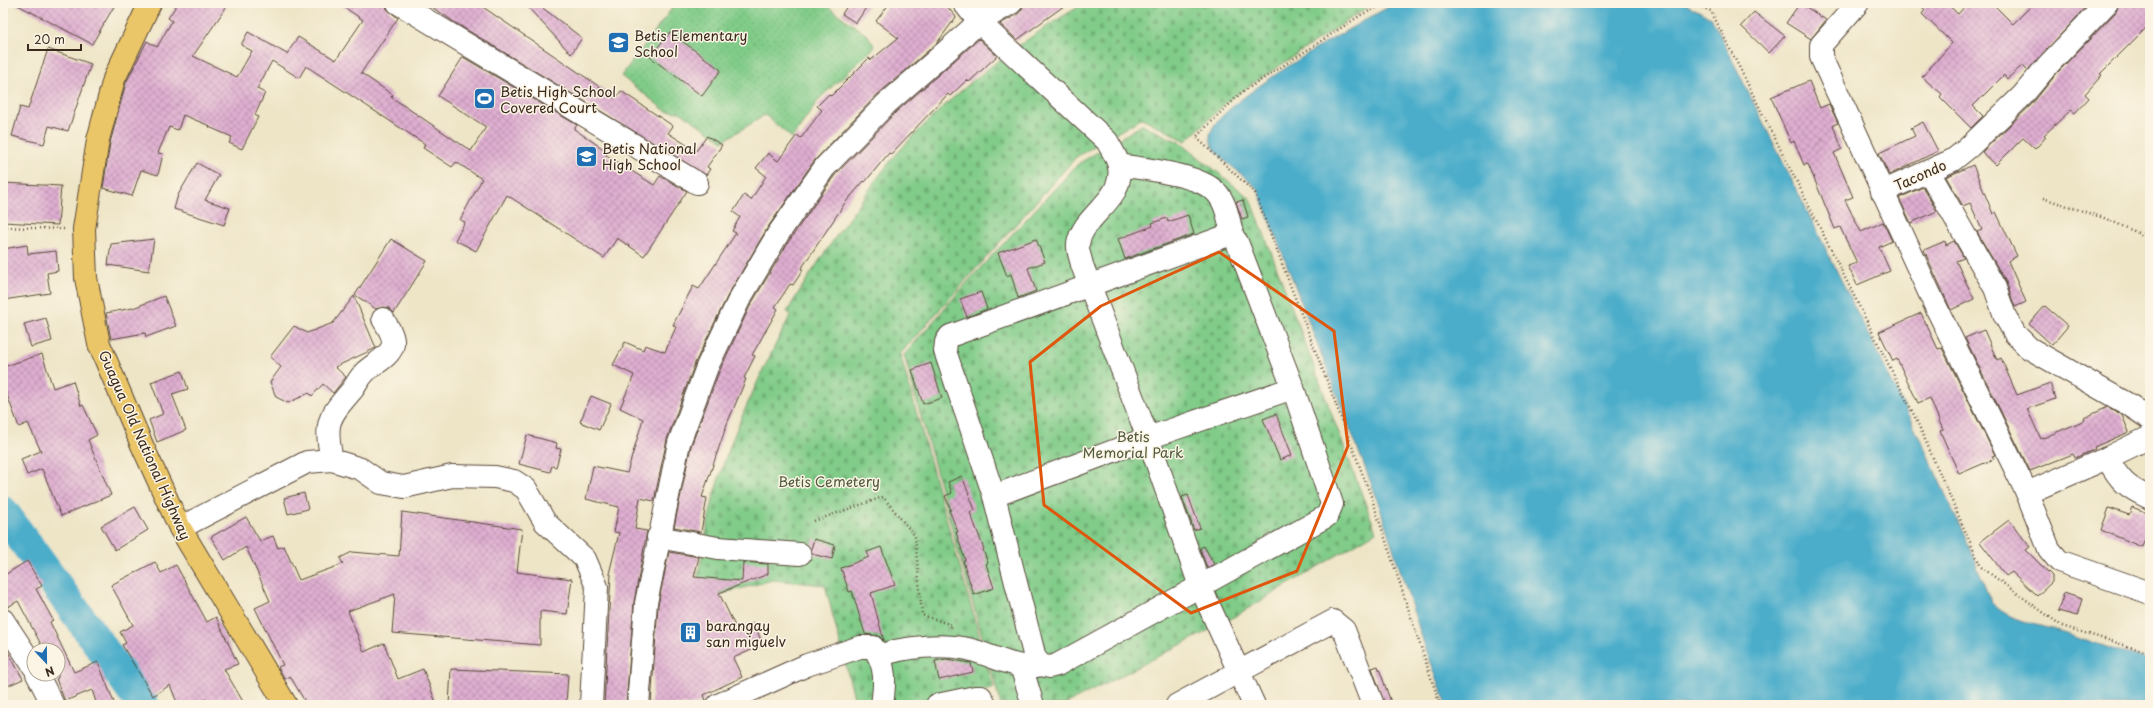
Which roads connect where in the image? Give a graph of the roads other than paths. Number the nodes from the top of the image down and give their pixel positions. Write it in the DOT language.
graph roads {
  1 [pos="150,3"];
  2 [pos="398,3"];
  3 [pos="964,3"];
  4 [pos="1011,3"];
  5 [pos="1858,3"];
  6 [pos="2107,3"];
  7 [pos="979,22"];
  8 [pos="1119,165"];
  9 [pos="1929,172"];
  10 [pos="697,183"];
  11 [pos="1882,192"];
  12 [pos="1233,238"];
  13 [pos="1089,287"];
  14 [pos="383,319"];
  15 [pos="1293,388"];
  16 [pos="2150,419"];
  17 [pos="2150,437"];
  18 [pos="1148,438"];
  19 [pos="2107,458"];
  20 [pos="332,460"];
  21 [pos="2027,493"];
  22 [pos="994,496"];
  23 [pos="2150,498"];
  24 [pos="180,528"];
  25 [pos="658,537"];
  26 [pos="800,554"];
  27 [pos="1200,586"];
  28 [pos="2150,593"];
  29 [pos="3,620"];
  30 [pos="26,655"];
  31 [pos="880,656"];
  32 [pos="1031,666"];
  33 [pos="1238,672"];
  34 [pos="42,682"];
  35 [pos="53,705"];
  36 [pos="286,705"];
  37 [pos="591,705"];
  38 [pos="638,705"];
  39 [pos="718,705"];
  40 [pos="882,705"];
  41 [pos="937,705"];
  42 [pos="985,705"];
  43 [pos="1033,705"];
  44 [pos="1177,705"];
  45 [pos="1254,705"];
  46 [pos="1373,705"];
  1 -- 24 [label="main road, Guagua Old National Highway"];
  2 -- 10 [label="street"];
  3 -- 7 [label="street"];
  4 -- 7 [label="street"];
  5 -- 11 [label="street, Tacondo"];
  6 -- 9 [label="street, Tacondo"];
  7 -- 8 [label="street"];
  7 -- 25 [label="street"];
  8 -- 12 [label="street"];
  8 -- 13 [label="street"];
  9 -- 11 [label="street, Tacondo"];
  9 -- 16 [label="street"];
  11 -- 21 [label="street"];
  12 -- 13 [label="street"];
  12 -- 15 [label="street"];
  13 -- 18 [label="street"];
  13 -- 22 [label="street"];
  14 -- 20 [label="street"];
  15 -- 18 [label="street"];
  15 -- 27 [label="street"];
  17 -- 19 [label="street"];
  18 -- 22 [label="street"];
  18 -- 27 [label="street"];
  19 -- 21 [label="street"];
  19 -- 23 [label="street"];
  20 -- 24 [label="street"];
  20 -- 37 [label="street"];
  21 -- 28 [label="street"];
  22 -- 32 [label="street"];
  24 -- 36 [label="main road, Guagua Old National Highway"];
  25 -- 26 [label="street"];
  25 -- 38 [label="street"];
  27 -- 32 [label="street"];
  27 -- 33 [label="street"];
  29 -- 30 [label="street"];
  31 -- 32 [label="street"];
  31 -- 39 [label="street"];
  31 -- 40 [label="street"];
  32 -- 43 [label="street"];
  33 -- 44 [label="street"];
  33 -- 45 [label="street"];
  33 -- 46 [label="street"];
  34 -- 35 [label="street"];
  41 -- 42 [label="street"];
}
